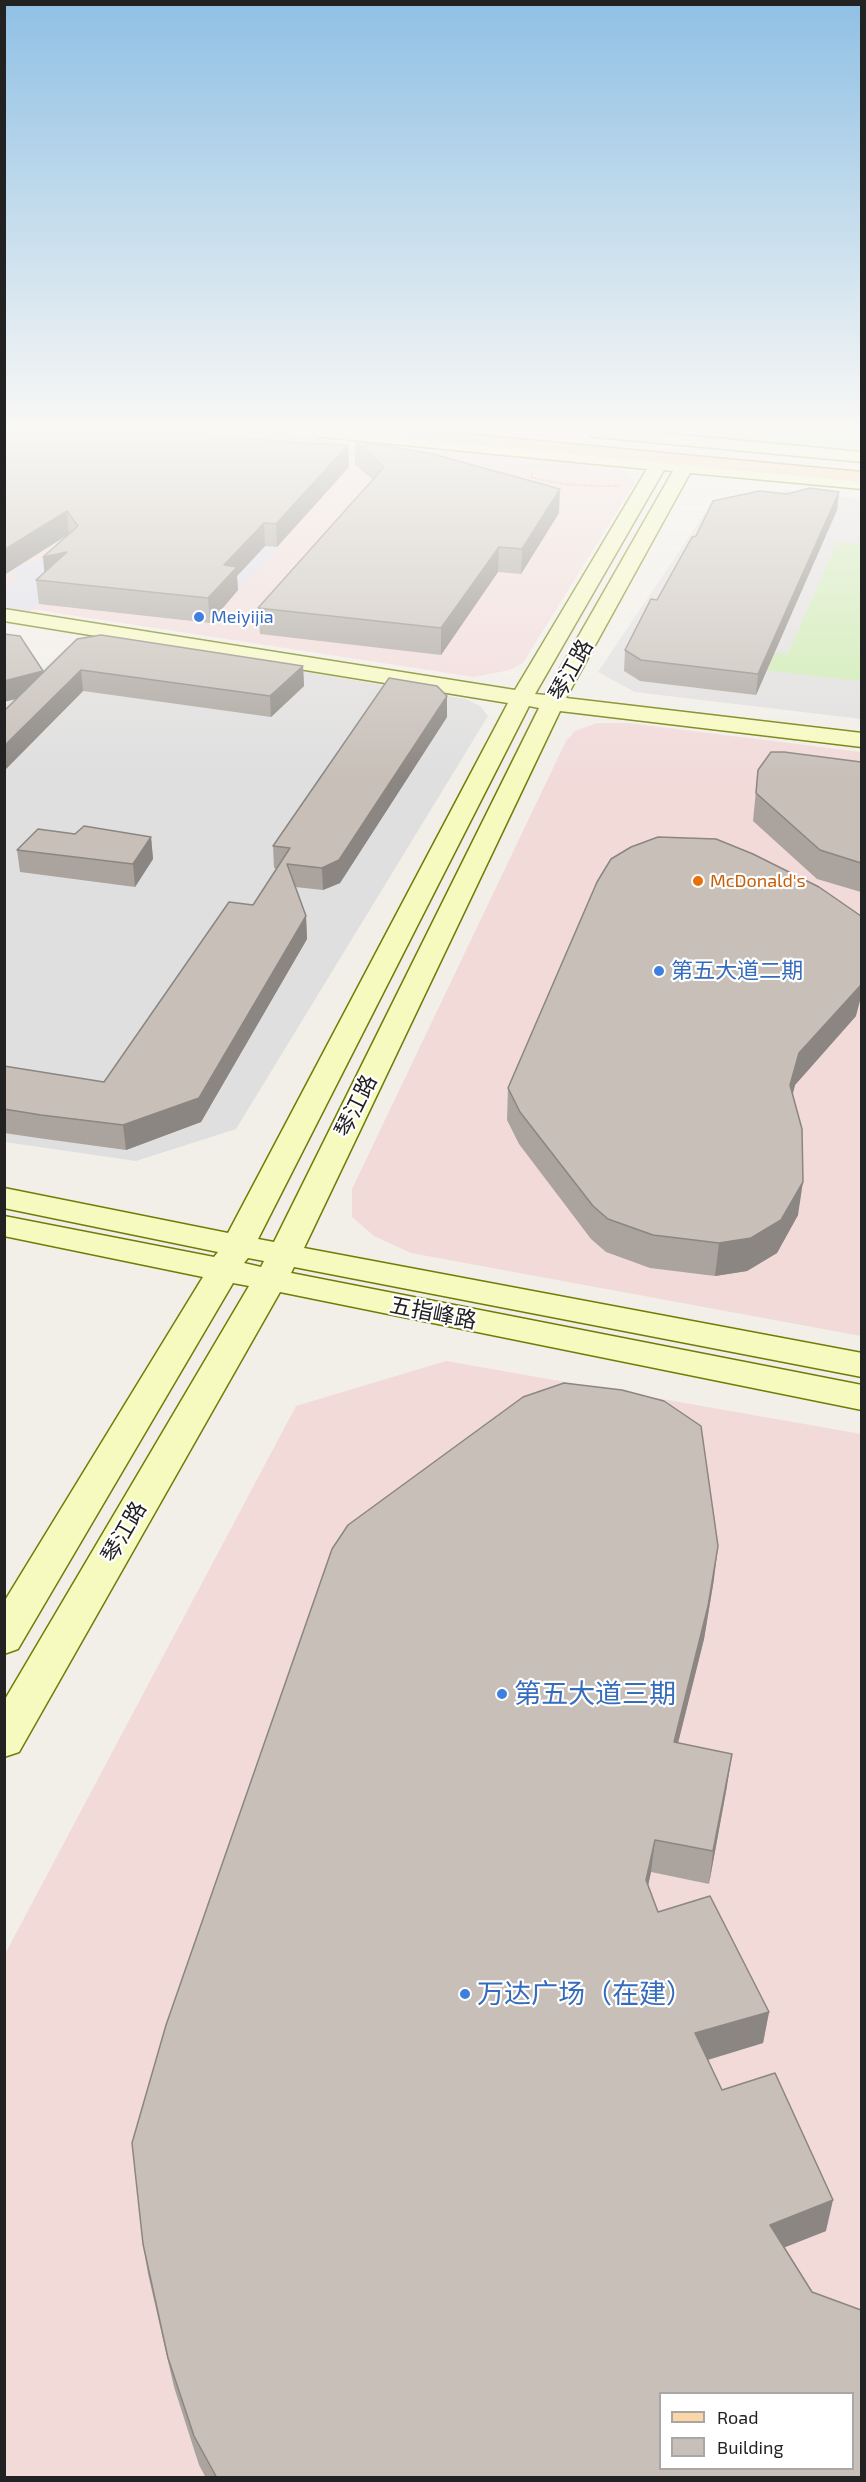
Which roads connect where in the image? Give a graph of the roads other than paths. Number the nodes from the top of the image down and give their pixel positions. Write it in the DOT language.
graph roads {
  1 [pos="618,548"];
  2 [pos="630,548"];
  3 [pos="4,615"];
  4 [pos="522,697"];
  5 [pos="552,703"];
  6 [pos="861,740"];
  7 [pos="4,1198"];
  8 [pos="4,1226"];
  9 [pos="230,1258"];
  10 [pos="276,1268"];
  11 [pos="861,1365"];
  12 [pos="861,1398"];
  13 [pos="4,1638"];
  14 [pos="4,1740"];
  1 -- 4 [label="main road, 琴江路"];
  2 -- 5 [label="main road, 琴江路"];
  3 -- 4 [label="main road"];
  4 -- 5 [label="main road"];
  4 -- 9 [label="main road, 琴江路"];
  5 -- 6 [label="main road"];
  5 -- 10 [label="main road, 琴江路"];
  7 -- 9 [label="main road, 五指峰路"];
  8 -- 9 [label="main road, 五指峰路"];
  9 -- 10 [label="main road, 五指峰路"];
  9 -- 13 [label="main road, 琴江路"];
  10 -- 11 [label="main road, 五指峰路"];
  10 -- 12 [label="main road, 五指峰路"];
  10 -- 14 [label="main road, 琴江路"];
}
